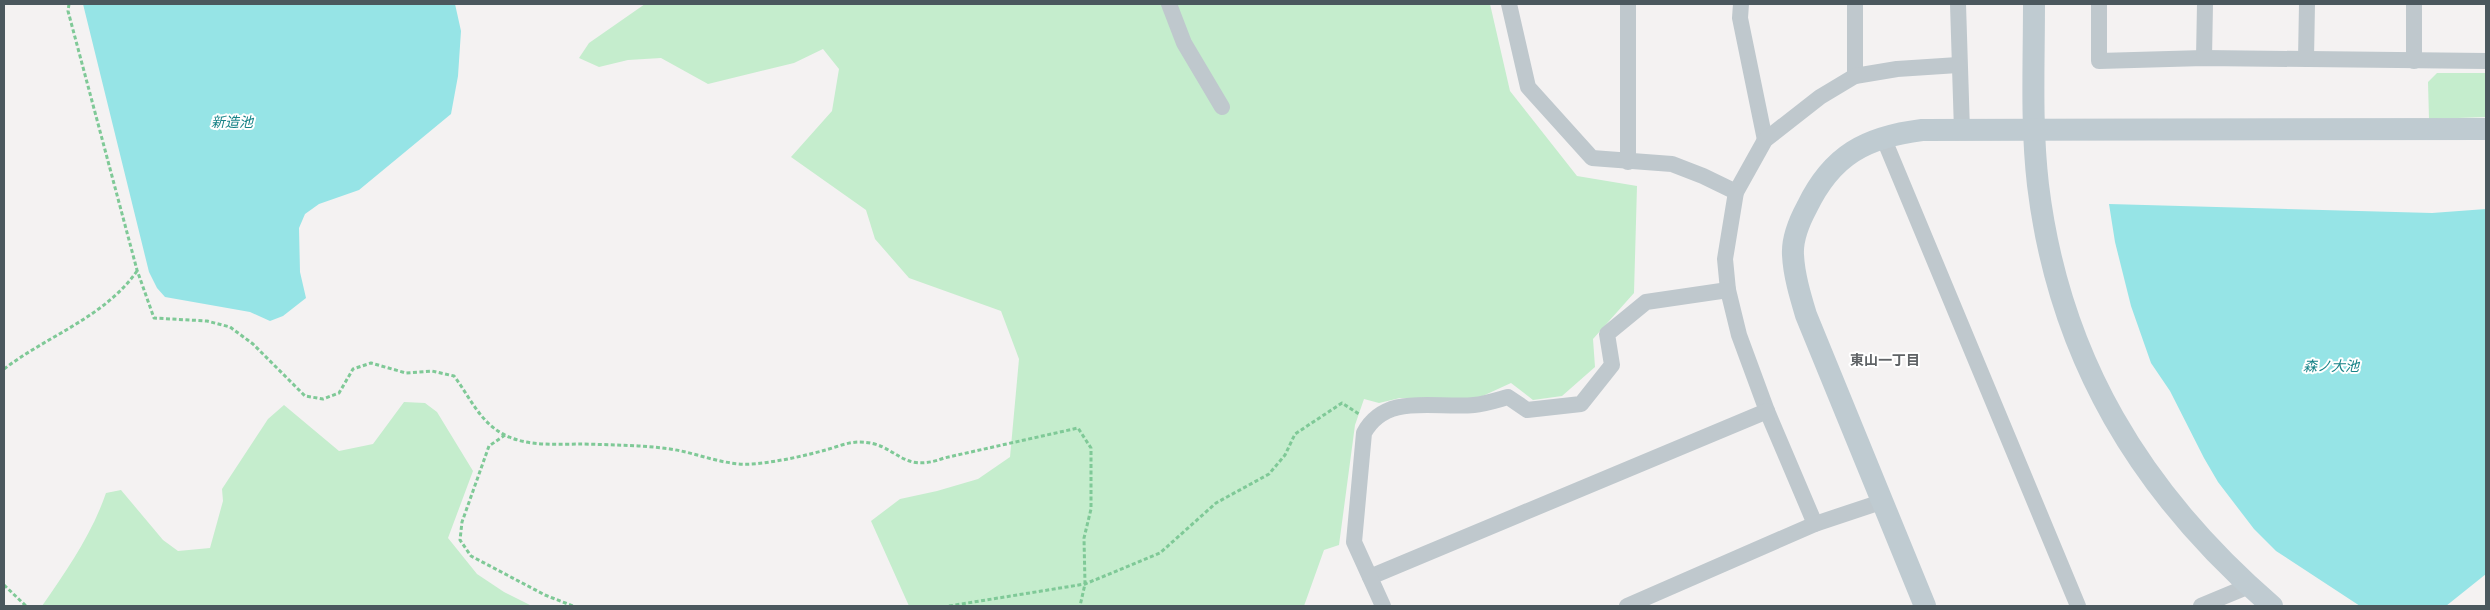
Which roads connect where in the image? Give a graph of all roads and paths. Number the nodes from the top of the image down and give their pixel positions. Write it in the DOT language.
graph roads {
  1 [pos="69,4"];
  2 [pos="1169,4"];
  3 [pos="1509,4"];
  4 [pos="1628,4"];
  5 [pos="1741,4"];
  6 [pos="1855,4"];
  7 [pos="1958,4"];
  8 [pos="2034,4"];
  9 [pos="2099,4"];
  10 [pos="2205,4"];
  11 [pos="2307,4"];
  12 [pos="2414,4"];
  13 [pos="2204,58"];
  14 [pos="2306,59"];
  15 [pos="2414,61"];
  16 [pos="2486,61"];
  17 [pos="1958,65"];
  18 [pos="1855,76"];
  19 [pos="1222,107"];
  20 [pos="2486,129"];
  21 [pos="2034,130"];
  22 [pos="1962,131"];
  23 [pos="1883,137"];
  24 [pos="1766,140"];
  25 [pos="1628,162"];
  26 [pos="1736,192"];
  27 [pos="137,270"];
  28 [pos="1728,290"];
  29 [pos="4,369"];
  30 [pos="1767,411"];
  31 [pos="1370,421"];
  32 [pos="505,435"];
  33 [pos="1881,502"];
  34 [pos="1815,524"];
  35 [pos="1370,576"];
  36 [pos="1085,584"];
  37 [pos="4,586"];
  38 [pos="2249,586"];
  39 [pos="26,606"];
  40 [pos="573,606"];
  41 [pos="949,606"];
  42 [pos="1080,606"];
  43 [pos="1383,606"];
  44 [pos="1627,606"];
  45 [pos="1925,606"];
  46 [pos="2078,606"];
  47 [pos="2201,606"];
  48 [pos="2272,606"];
  1 -- 27 [label="path"];
  2 -- 19 [label="street"];
  3 -- 25 [label="street"];
  4 -- 25 [label="street"];
  5 -- 24 [label="street"];
  6 -- 18 [label="street"];
  7 -- 17 [label="street"];
  8 -- 21 [label="street"];
  9 -- 13 [label="street"];
  10 -- 13 [label="street"];
  11 -- 14 [label="street"];
  12 -- 15 [label="street"];
  13 -- 14 [label="street"];
  14 -- 15 [label="street"];
  15 -- 16 [label="street"];
  17 -- 18 [label="street"];
  17 -- 22 [label="street"];
  18 -- 24 [label="street"];
  20 -- 21 [label="street"];
  21 -- 22 [label="street"];
  21 -- 38 [label="street"];
  22 -- 23 [label="street"];
  23 -- 33 [label="street"];
  23 -- 46 [label="street"];
  24 -- 26 [label="street"];
  25 -- 26 [label="street"];
  26 -- 28 [label="street"];
  27 -- 29 [label="path"];
  27 -- 32 [label="path"];
  28 -- 30 [label="street"];
  28 -- 31 [label="street"];
  30 -- 34 [label="street"];
  30 -- 35 [label="street"];
  31 -- 35 [label="street"];
  31 -- 36 [label="path"];
  32 -- 36 [label="path"];
  32 -- 40 [label="path"];
  33 -- 34 [label="street"];
  33 -- 45 [label="street"];
  34 -- 44 [label="street"];
  35 -- 43 [label="street"];
  36 -- 41 [label="path"];
  36 -- 42 [label="path"];
  37 -- 39 [label="path"];
  38 -- 47 [label="street"];
  38 -- 48 [label="street"];
}
